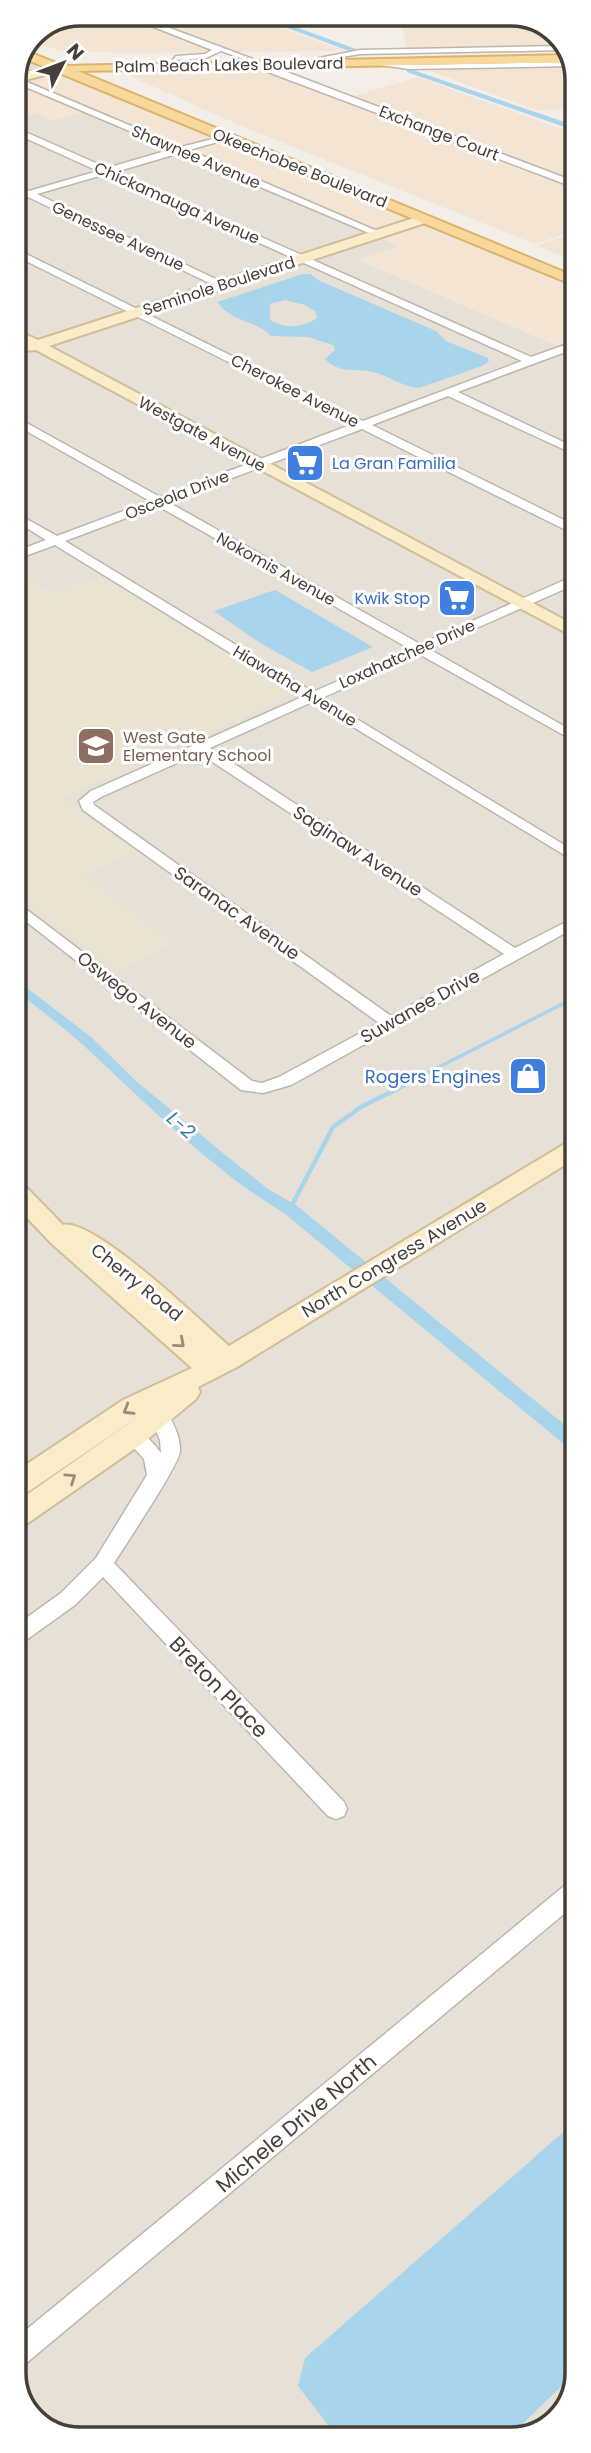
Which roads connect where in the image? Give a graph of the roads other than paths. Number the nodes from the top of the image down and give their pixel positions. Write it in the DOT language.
graph roads {
  1 [pos="157,26"];
  2 [pos="213,47"];
  3 [pos="37,48"];
  4 [pos="555,48"];
  5 [pos="44,51"];
  6 [pos="416,51"];
  7 [pos="59,54"];
  8 [pos="559,55"];
  9 [pos="444,56"];
  10 [pos="31,57"];
  11 [pos="176,58"];
  12 [pos="323,58"];
  13 [pos="249,59"];
  14 [pos="288,59"];
  15 [pos="560,59"];
  16 [pos="475,61"];
  17 [pos="78,62"];
  18 [pos="306,64"];
  19 [pos="562,64"];
  20 [pos="263,65"];
  21 [pos="151,67"];
  22 [pos="60,68"];
  23 [pos="26,77"];
  24 [pos="302,81"];
  25 [pos="26,85"];
  26 [pos="134,88"];
  27 [pos="156,108"];
  28 [pos="245,134"];
  29 [pos="26,136"];
  30 [pos="225,137"];
  31 [pos="181,150"];
  32 [pos="297,155"];
  33 [pos="107,172"];
  34 [pos="565,181"];
  35 [pos="28,194"];
  36 [pos="426,214"];
  37 [pos="379,234"];
  38 [pos="520,246"];
  39 [pos="26,257"];
  40 [pos="302,259"];
  41 [pos="565,271"];
  42 [pos="565,273"];
  43 [pos="222,285"];
  44 [pos="138,312"];
  45 [pos="26,339"];
  46 [pos="37,345"];
  47 [pos="565,348"];
  48 [pos="26,349"];
  49 [pos="531,361"];
  50 [pos="449,392"];
  51 [pos="363,425"];
  52 [pos="26,426"];
  53 [pos="565,447"];
  54 [pos="259,464"];
  55 [pos="158,502"];
  56 [pos="26,522"];
  57 [pos="565,526"];
  58 [pos="56,540"];
  59 [pos="26,551"];
  60 [pos="565,584"];
  61 [pos="521,604"];
  62 [pos="565,627"];
  63 [pos="418,650"];
  64 [pos="313,697"];
  65 [pos="565,732"];
  66 [pos="201,748"];
  67 [pos="86,801"];
  68 [pos="565,851"];
  69 [pos="26,913"];
  70 [pos="565,927"];
  71 [pos="514,954"];
  72 [pos="390,1023"];
  73 [pos="263,1088"];
  74 [pos="565,1155"];
  75 [pos="26,1202"];
  76 [pos="220,1365"];
  77 [pos="159,1415"];
  78 [pos="133,1436"];
  79 [pos="157,1476"];
  80 [pos="26,1479"];
  81 [pos="26,1509"];
  82 [pos="103,1564"];
  83 [pos="26,1629"];
  84 [pos="336,1809"];
  85 [pos="565,1899"];
  86 [pos="26,2347"];
  1 -- 2 [label="street"];
  2 -- 11 [label="street"];
  2 -- 13 [label="street"];
  3 -- 5 [label="main road, Okeechobee Boulevard"];
  4 -- 6 [label="street"];
  5 -- 7 [label="main road"];
  5 -- 17 [label="main road, Okeechobee Boulevard"];
  6 -- 9 [label="street"];
  6 -- 12 [label="street"];
  8 -- 16 [label="main road, Palm Beach Lakes Boulevard"];
  9 -- 12 [label="main road, Palm Beach Lakes Boulevard"];
  9 -- 16 [label="main road, Palm Beach Lakes Boulevard"];
  10 -- 22 [label="main road, Okeechobee Boulevard"];
  11 -- 13 [label="main road, Palm Beach Lakes Boulevard"];
  11 -- 17 [label="main road, Palm Beach Lakes Boulevard"];
  12 -- 14 [label="main road, Palm Beach Lakes Boulevard"];
  13 -- 14 [label="main road, Palm Beach Lakes Boulevard"];
  14 -- 20 [label="main road"];
  15 -- 16 [label="main road, Palm Beach Lakes Boulevard"];
  16 -- 18 [label="main road, Palm Beach Lakes Boulevard"];
  16 -- 19 [label="street"];
  17 -- 21 [label="main road, Palm Beach Lakes Boulevard"];
  17 -- 22 [label="main road, Palm Beach Lakes Boulevard"];
  17 -- 26 [label="main road, Okeechobee Boulevard"];
  18 -- 20 [label="main road, Palm Beach Lakes Boulevard"];
  18 -- 24 [label="street"];
  20 -- 21 [label="main road, Palm Beach Lakes Boulevard"];
  20 -- 24 [label="street, Exchange Court"];
  21 -- 26 [label="main road"];
  22 -- 23 [label="street"];
  22 -- 27 [label="main road, Okeechobee Boulevard"];
  24 -- 34 [label="street, Exchange Court"];
  25 -- 31 [label="street, Shawnee Avenue"];
  26 -- 28 [label="main road, Okeechobee Boulevard"];
  27 -- 28 [label="main road"];
  27 -- 30 [label="main road, Okeechobee Boulevard"];
  28 -- 32 [label="main road, Okeechobee Boulevard"];
  29 -- 33 [label="street, Chickamauga Avenue"];
  30 -- 31 [label="street"];
  30 -- 32 [label="main road"];
  30 -- 36 [label="main road, Okeechobee Boulevard"];
  31 -- 33 [label="street"];
  31 -- 37 [label="street, Shawnee Avenue"];
  32 -- 36 [label="main road, Okeechobee Boulevard"];
  33 -- 35 [label="street"];
  33 -- 40 [label="street, Chickamauga Avenue"];
  35 -- 43 [label="street, Genessee Avenue"];
  36 -- 37 [label="street, Seminole Boulevard"];
  36 -- 38 [label="main road"];
  36 -- 42 [label="main road, Okeechobee Boulevard"];
  37 -- 40 [label="street, Seminole Boulevard"];
  38 -- 41 [label="main road, Okeechobee Boulevard"];
  39 -- 44 [label="street, Cherokee Avenue"];
  40 -- 43 [label="street, Seminole Boulevard"];
  40 -- 49 [label="street, Chickamauga Avenue"];
  43 -- 44 [label="street, Seminole Boulevard"];
  44 -- 46 [label="street, Seminole Boulevard"];
  44 -- 51 [label="street, Cherokee Avenue"];
  45 -- 46 [label="street, Westgate Avenue"];
  46 -- 48 [label="street, Seminole Boulevard"];
  46 -- 54 [label="street, Westgate Avenue"];
  47 -- 49 [label="street, Osceola Drive"];
  49 -- 50 [label="street, Osceola Drive"];
  50 -- 51 [label="street, Osceola Drive"];
  50 -- 53 [label="street"];
  51 -- 54 [label="street, Osceola Drive"];
  51 -- 57 [label="street, Cherokee Avenue"];
  52 -- 55 [label="street, Nokomis Avenue"];
  54 -- 55 [label="street, Osceola Drive"];
  54 -- 61 [label="street, Westgate Avenue"];
  55 -- 58 [label="street, Osceola Drive"];
  55 -- 63 [label="street, Nokomis Avenue"];
  56 -- 58 [label="street, Hiawatha Avenue"];
  58 -- 59 [label="street, Osceola Drive"];
  58 -- 64 [label="street, Hiawatha Avenue"];
  60 -- 61 [label="street, Loxahatchee Drive"];
  61 -- 62 [label="street, Westgate Avenue"];
  61 -- 63 [label="street, Loxahatchee Drive"];
  63 -- 64 [label="street, Loxahatchee Drive"];
  63 -- 65 [label="street, Nokomis Avenue"];
  64 -- 66 [label="street, Loxahatchee Drive"];
  64 -- 68 [label="street, Hiawatha Avenue"];
  66 -- 67 [label="street, Loxahatchee Drive"];
  66 -- 71 [label="street, Saginaw Avenue"];
  67 -- 72 [label="street, Saranac Avenue"];
  69 -- 73 [label="street, Oswego Avenue"];
  70 -- 71 [label="street, Suwanee Drive"];
  71 -- 72 [label="street, Suwanee Drive"];
  72 -- 73 [label="street, Suwanee Drive"];
  74 -- 76 [label="street, North Congress Avenue"];
  75 -- 76 [label="street, Cherry Road"];
  76 -- 77 [label="street, North Congress Avenue"];
  76 -- 80 [label="street, North Congress Avenue, one-way"];
  77 -- 78 [label="street, North Congress Avenue"];
  77 -- 79 [label="street"];
  78 -- 79 [label="street"];
  81 -- 78 [label="street, North Congress Avenue, one-way"];
  79 -- 82 [label="street"];
  82 -- 83 [label="street"];
  82 -- 84 [label="street, Breton Place"];
  85 -- 86 [label="street, Michele Drive North"];
}
